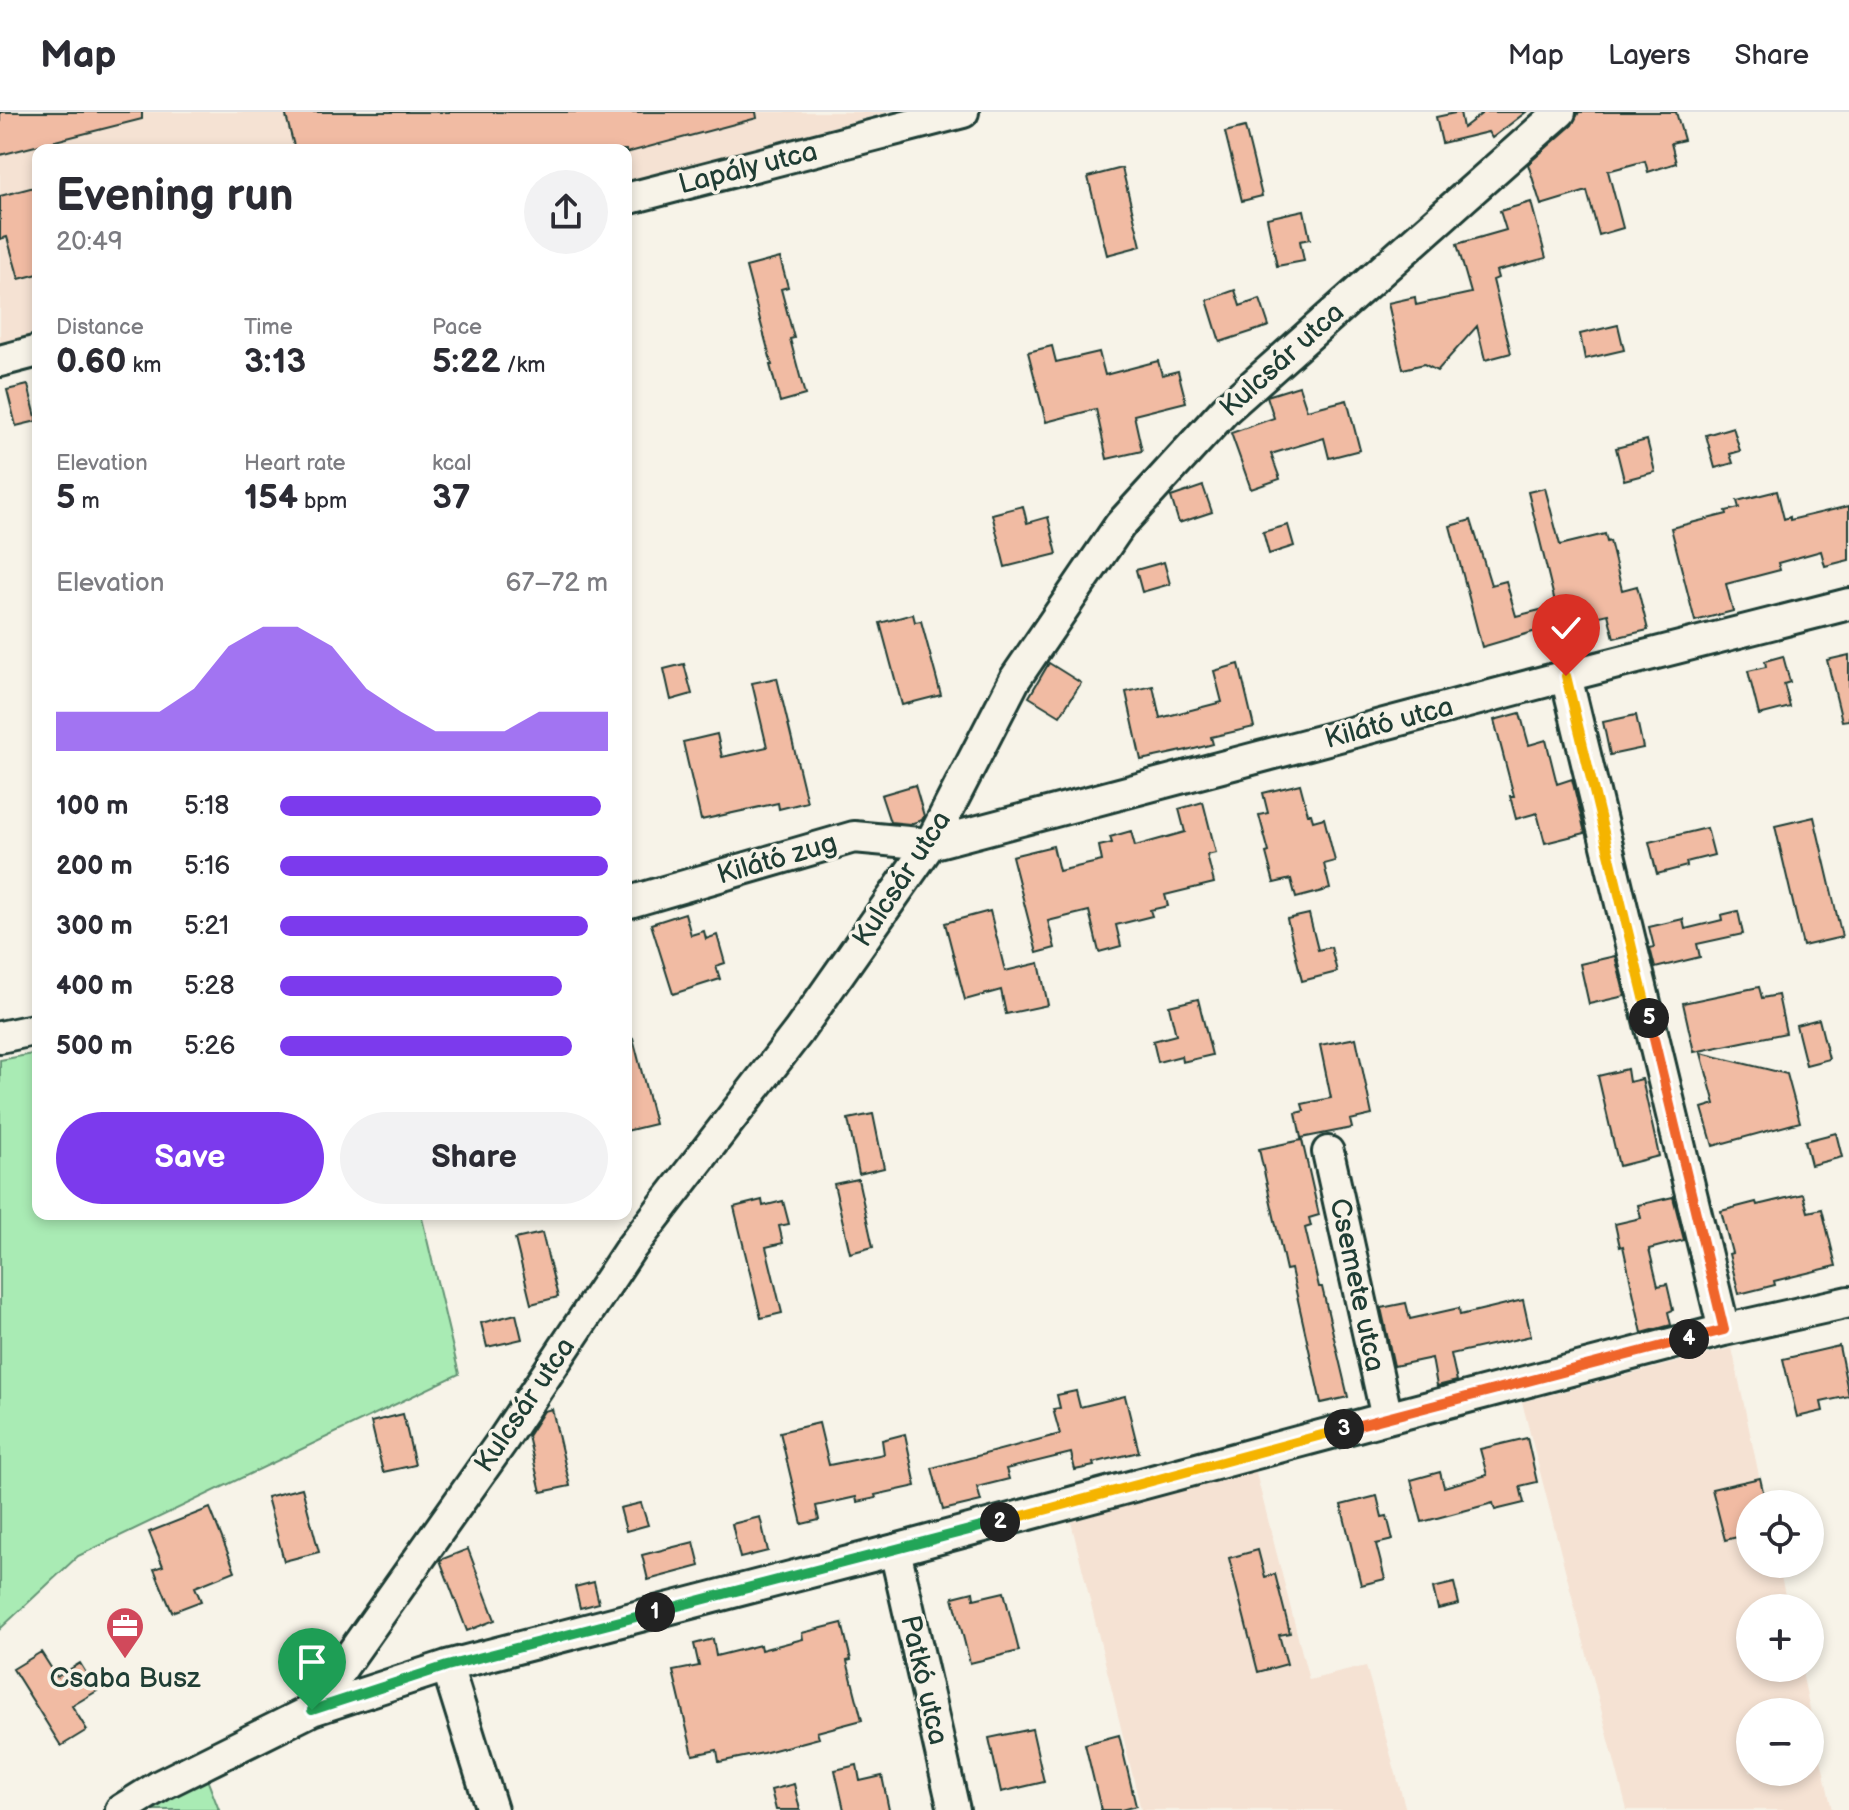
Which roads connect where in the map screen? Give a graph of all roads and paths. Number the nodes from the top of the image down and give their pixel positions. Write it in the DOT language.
graph roads {
  1 [pos="963,112"];
  2 [pos="1560,112"];
  3 [pos="632,197"];
  4 [pos="32,353"];
  5 [pos="0,361"];
  6 [pos="1849,604"];
  7 [pos="1566,676"];
  8 [pos="930,844"];
  9 [pos="632,901"];
  10 [pos="32,1030"];
  11 [pos="0,1037"];
  12 [pos="1328,1152"];
  13 [pos="1849,1302"];
  14 [pos="1724,1330"];
  15 [pos="1387,1418"];
  16 [pos="895,1550"];
  17 [pos="447,1666"];
  18 [pos="312,1710"];
  19 [pos="121,1810"];
  20 [pos="492,1810"];
  21 [pos="954,1810"];
  1 -- 3 [label="street, Lapály utca"];
  2 -- 8 [label="street, Kulcsár utca"];
  4 -- 5 [label="street"];
  6 -- 7 [label="street, Kilátó utca"];
  7 -- 8 [label="street, Kilátó utca"];
  7 -- 14 [label="street"];
  8 -- 9 [label="street, Kilátó zug"];
  8 -- 18 [label="street, Kulcsár utca"];
  10 -- 11 [label="street"];
  12 -- 15 [label="street, Csemete utca"];
  13 -- 14 [label="street"];
  14 -- 15 [label="street"];
  15 -- 16 [label="street"];
  16 -- 17 [label="street"];
  16 -- 21 [label="street, Patkó utca"];
  17 -- 18 [label="street"];
  17 -- 20 [label="street"];
  18 -- 19 [label="street"];
}
